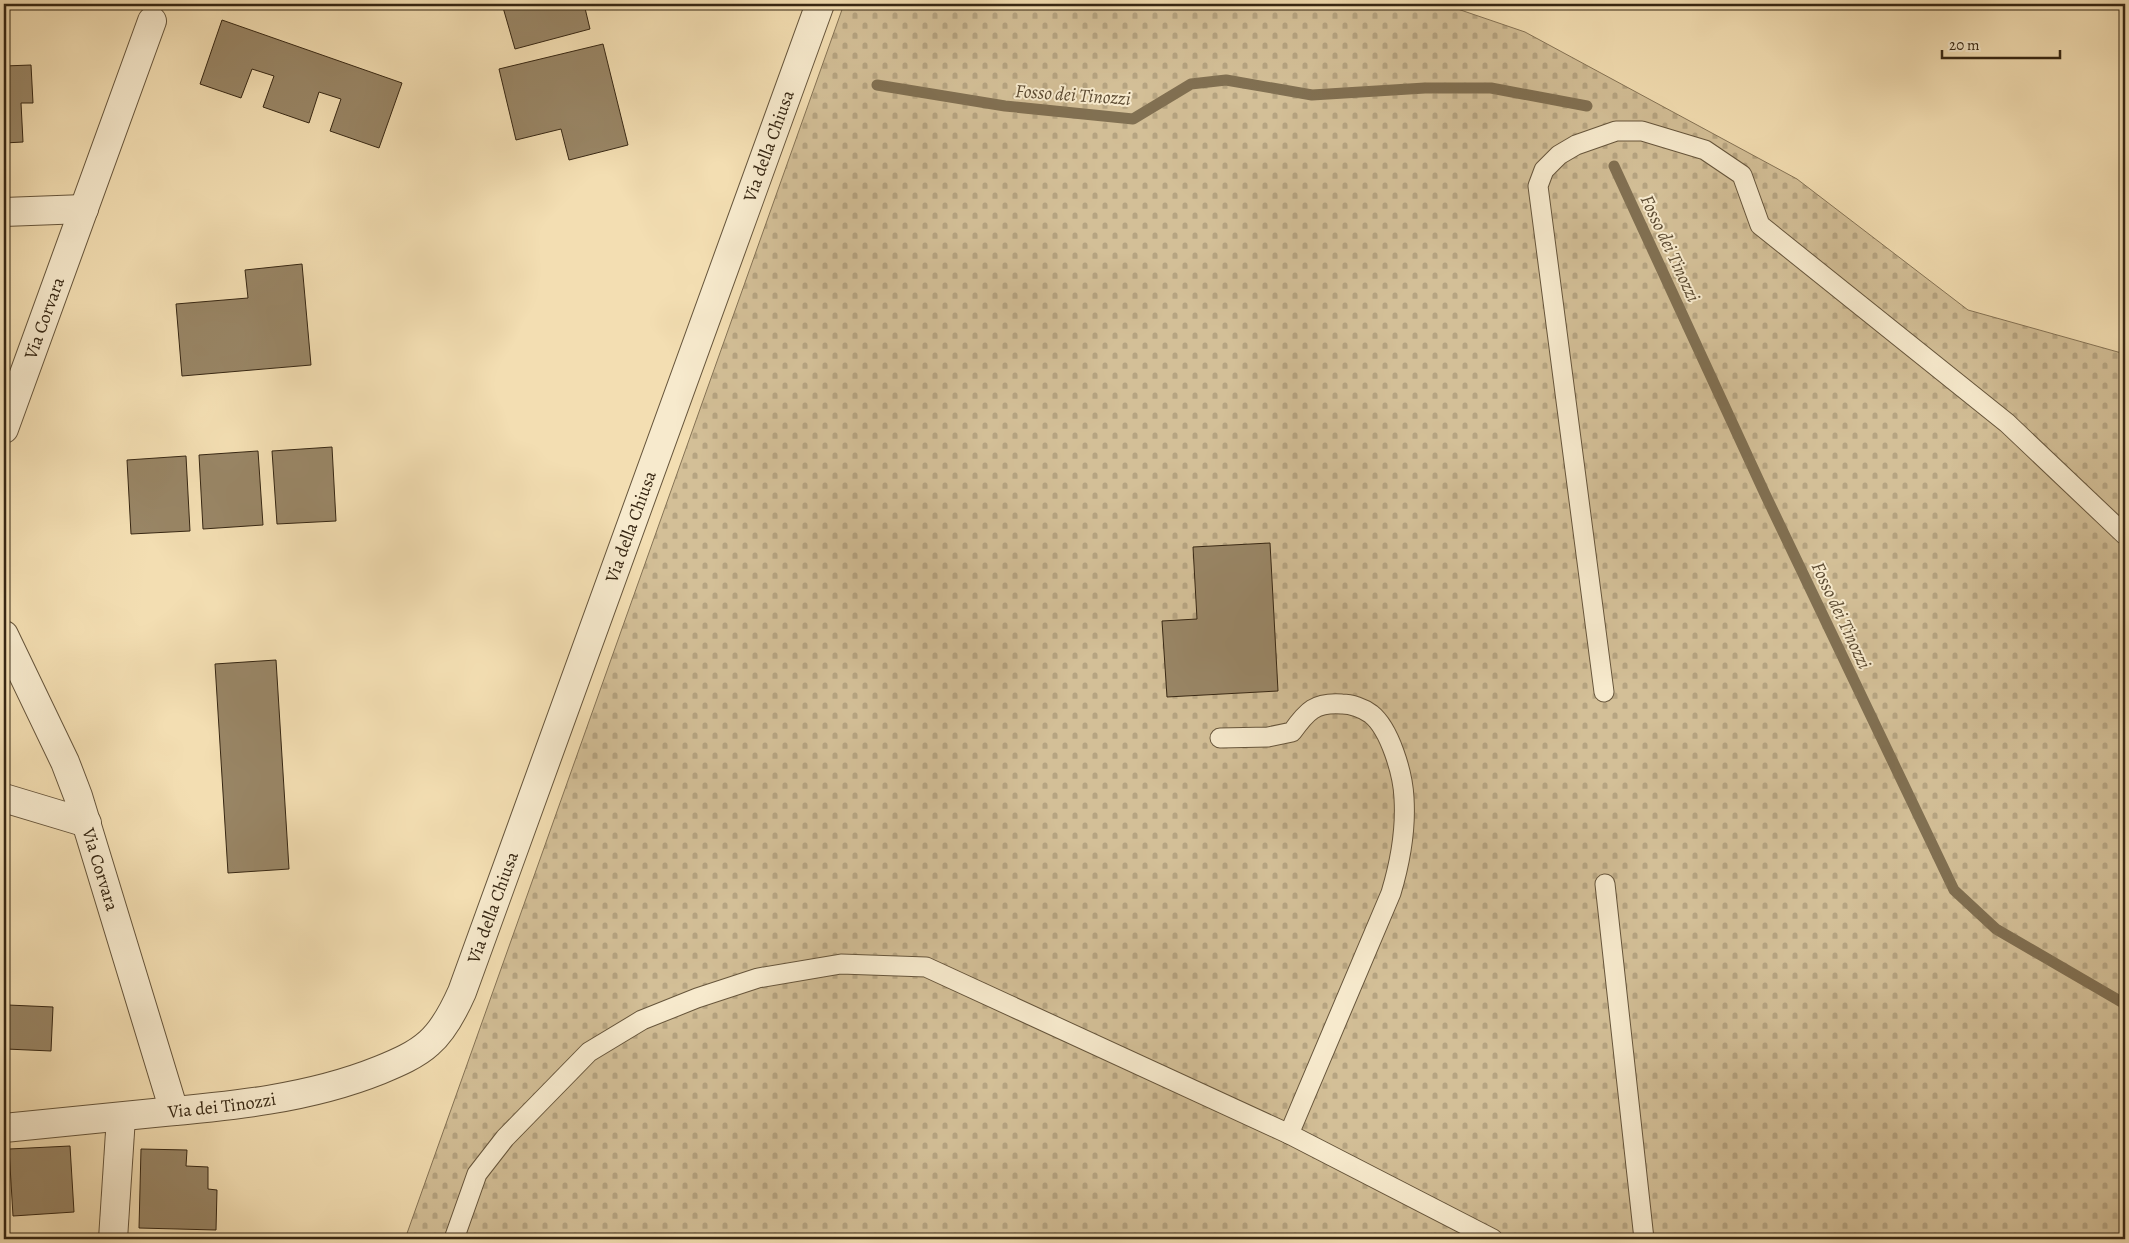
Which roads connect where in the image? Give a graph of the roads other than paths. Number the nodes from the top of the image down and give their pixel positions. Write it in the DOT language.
graph roads {
  1 [pos="820,4"];
  2 [pos="152,20"];
  3 [pos="84,208"];
  4 [pos="4,212"];
  5 [pos="4,430"];
  6 [pos="2125,535"];
  7 [pos="4,635"];
  8 [pos="1604,692"];
  9 [pos="1220,738"];
  10 [pos="4,798"];
  11 [pos="87,823"];
  12 [pos="1605,884"];
  13 [pos="429,1043"];
  14 [pos="174,1112"];
  15 [pos="121,1117"];
  16 [pos="4,1128"];
  17 [pos="1289,1134"];
  18 [pos="113,1239"];
  19 [pos="454,1239"];
  20 [pos="1493,1239"];
  21 [pos="1644,1239"];
  1 -- 13 [label="street, Via della Chiusa"];
  2 -- 3 [label="street, Via Corvara"];
  3 -- 4 [label="street"];
  3 -- 5 [label="street, Via Corvara"];
  6 -- 8 [label="lane"];
  7 -- 11 [label="street, Via Corvara"];
  9 -- 17 [label="lane"];
  10 -- 11 [label="street"];
  11 -- 14 [label="street, Via Corvara"];
  12 -- 21 [label="lane"];
  13 -- 14 [label="street, Via dei Tinozzi"];
  14 -- 15 [label="street, Via dei Tinozzi"];
  15 -- 16 [label="street, Via dei Tinozzi"];
  15 -- 18 [label="street"];
  17 -- 19 [label="lane"];
  17 -- 20 [label="lane"];
}
